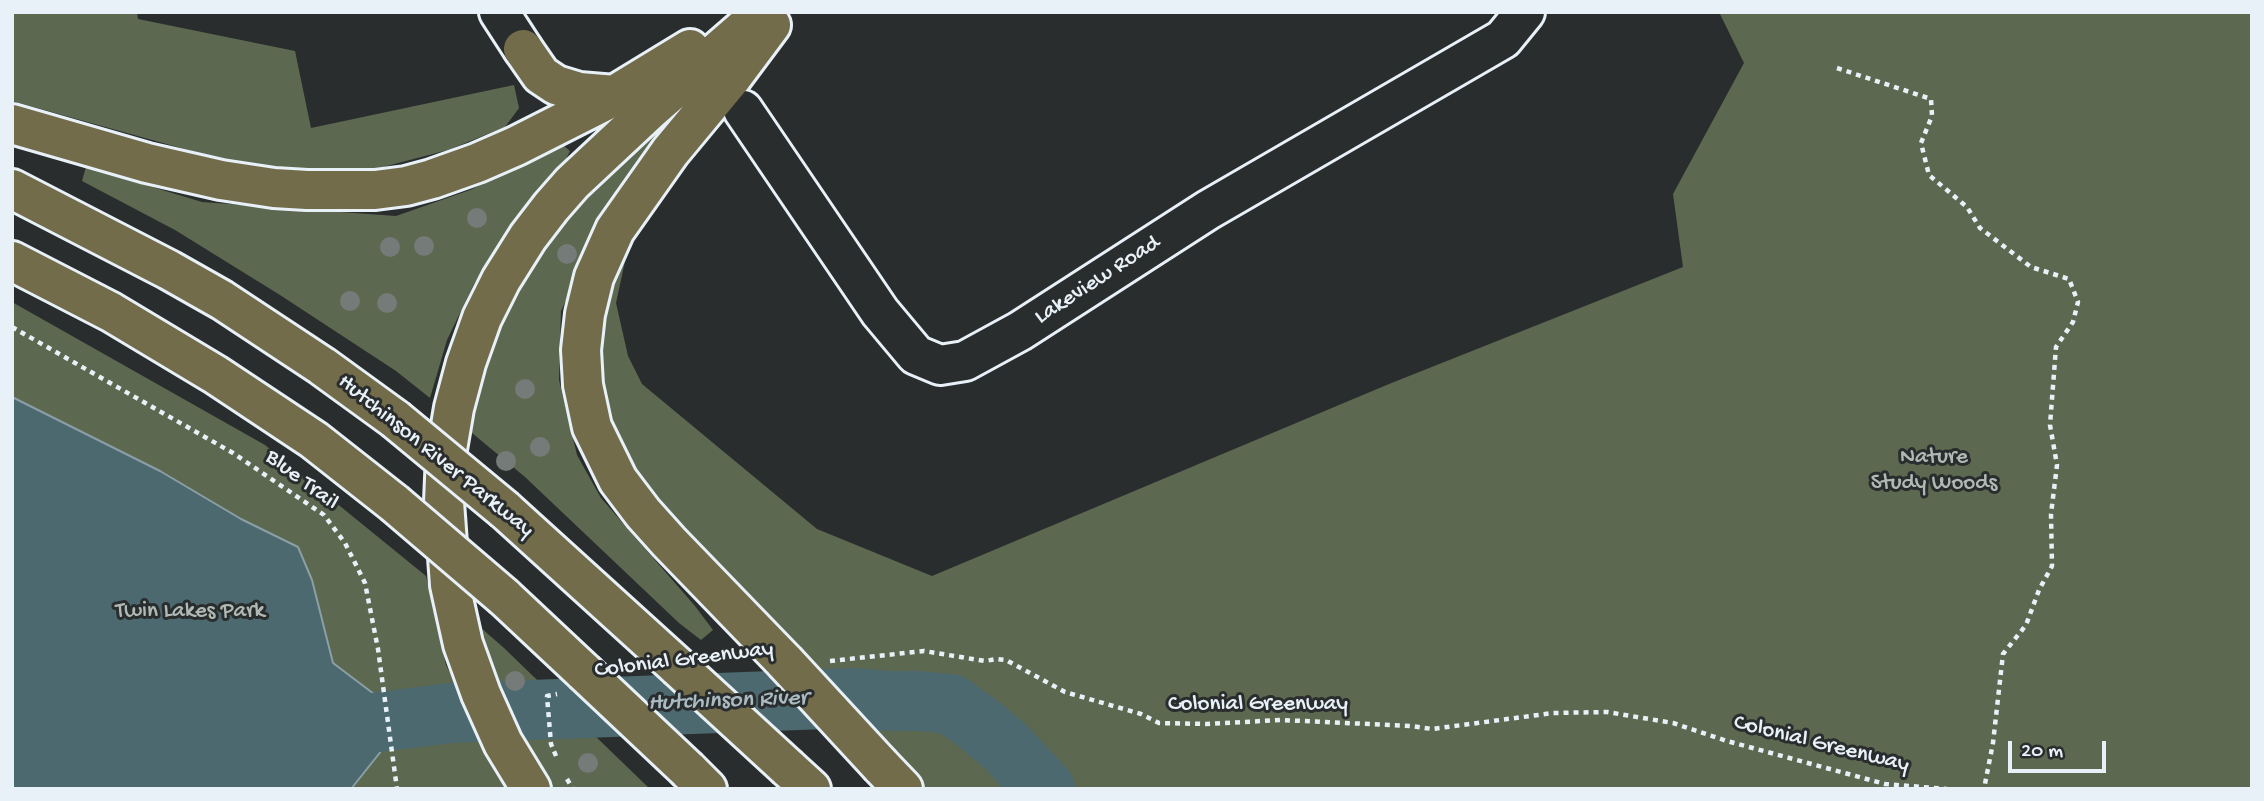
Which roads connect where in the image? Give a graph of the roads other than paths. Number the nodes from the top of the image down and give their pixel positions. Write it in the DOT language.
graph roads {
  1 [pos="499,12"];
  2 [pos="748,12"];
  3 [pos="763,12"];
  4 [pos="780,12"];
  5 [pos="1525,12"];
  6 [pos="523,49"];
  7 [pos="615,95"];
  8 [pos="743,110"];
  9 [pos="12,124"];
  10 [pos="12,189"];
  11 [pos="12,261"];
  12 [pos="892,777"];
  13 [pos="800,778"];
  14 [pos="698,779"];
  15 [pos="549,783"];
  1 -- 6 [label="street"];
  2 -- 7 [label="highway"];
  3 -- 15 [label="highway"];
  4 -- 12 [label="highway, bridge"];
  5 -- 8 [label="street, Lakeview Road"];
  6 -- 7 [label="highway"];
  7 -- 9 [label="highway"];
  10 -- 13 [label="highway, Hutchinson River Parkway, bridge"];
  11 -- 14 [label="highway, bridge"];
}
